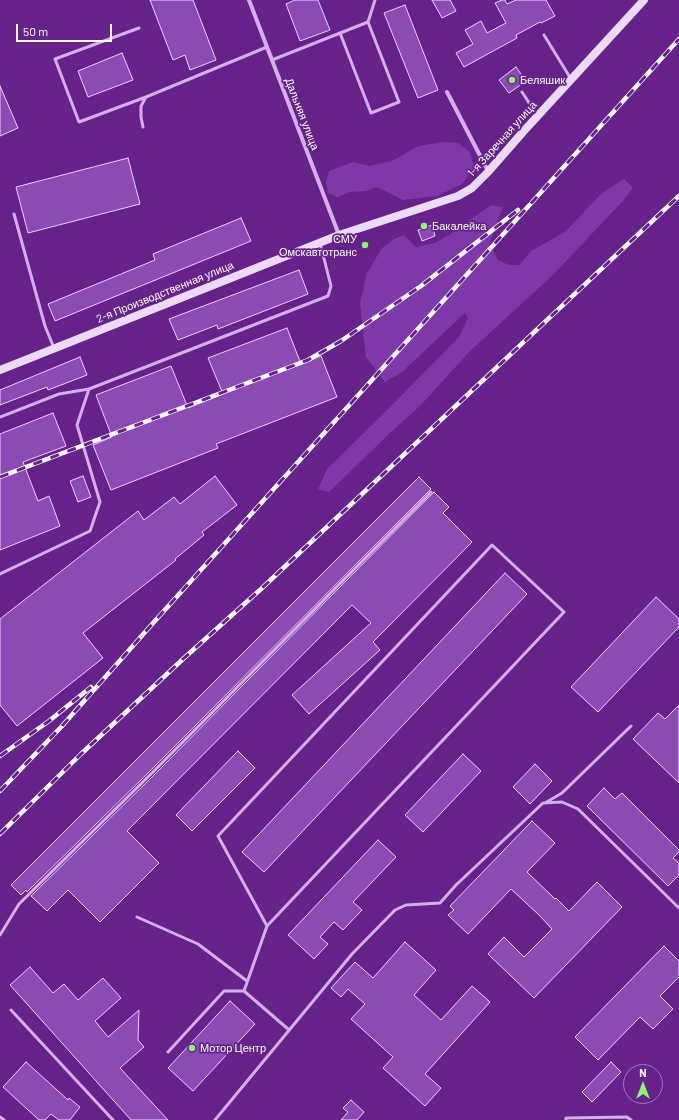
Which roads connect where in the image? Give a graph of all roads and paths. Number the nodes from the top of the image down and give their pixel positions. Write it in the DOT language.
graph roads {
  1 [pos="249,0"];
  2 [pos="375,0"];
  3 [pos="644,0"];
  4 [pos="368,22"];
  5 [pos="139,28"];
  6 [pos="340,33"];
  7 [pos="544,35"];
  8 [pos="267,48"];
  9 [pos="272,60"];
  10 [pos="571,80"];
  11 [pos="446,92"];
  12 [pos="522,92"];
  13 [pos="146,97"];
  14 [pos="537,116"];
  15 [pos="143,127"];
  16 [pos="488,172"];
  17 [pos="14,214"];
  18 [pos="339,235"];
  19 [pos="320,243"];
  20 [pos="54,348"];
  21 [pos="0,370"];
  22 [pos="89,389"];
  23 [pos="0,417"];
  24 [pos="432,492"];
  25 [pos="0,574"];
  26 [pos="631,726"];
  27 [pos="543,803"];
  28 [pos="679,908"];
  29 [pos="137,917"];
  30 [pos="267,926"];
  31 [pos="0,935"];
  32 [pos="247,981"];
  33 [pos="244,991"];
  34 [pos="11,1010"];
  35 [pos="288,1029"];
  36 [pos="168,1052"];
  37 [pos="0,1117"];
  38 [pos="565,1119"];
  39 [pos="627,1119"];
  40 [pos="4,1120"];
  41 [pos="113,1120"];
  42 [pos="215,1120"];
  43 [pos="631,1120"];
  1 -- 8 [label="street, Дальняя улица"];
  2 -- 4 [label="lane"];
  3 -- 10 [label="street, 1-я Заречная улица"];
  4 -- 6 [label="lane"];
  4 -- 6 [label="lane"];
  5 -- 13 [label="lane"];
  6 -- 9 [label="lane"];
  7 -- 10 [label="lane"];
  8 -- 9 [label="street, Дальняя улица"];
  8 -- 13 [label="lane"];
  9 -- 18 [label="street, Дальняя улица"];
  10 -- 14 [label="street, 1-я Заречная улица"];
  11 -- 16 [label="street"];
  12 -- 14 [label="lane"];
  13 -- 15 [label="lane"];
  14 -- 16 [label="street, 1-я Заречная улица"];
  16 -- 18 [label="street, 1-я Заречная улица"];
  17 -- 20 [label="lane"];
  18 -- 19 [label="street, 2-я Производственная улица"];
  19 -- 20 [label="street, 2-я Производственная улица"];
  19 -- 22 [label="lane"];
  20 -- 21 [label="street, 2-я Производственная улица"];
  22 -- 23 [label="lane"];
  22 -- 25 [label="lane"];
  24 -- 31 [label="lane"];
  26 -- 27 [label="lane"];
  27 -- 28 [label="lane"];
  27 -- 35 [label="lane"];
  29 -- 32 [label="lane"];
  30 -- 30 [label="lane"];
  30 -- 32 [label="lane"];
  32 -- 33 [label="lane"];
  33 -- 35 [label="lane"];
  33 -- 36 [label="lane"];
  34 -- 41 [label="lane"];
  35 -- 42 [label="lane"];
  37 -- 40 [label="lane"];
  38 -- 39 [label="lane"];
  39 -- 43 [label="lane"];
}
